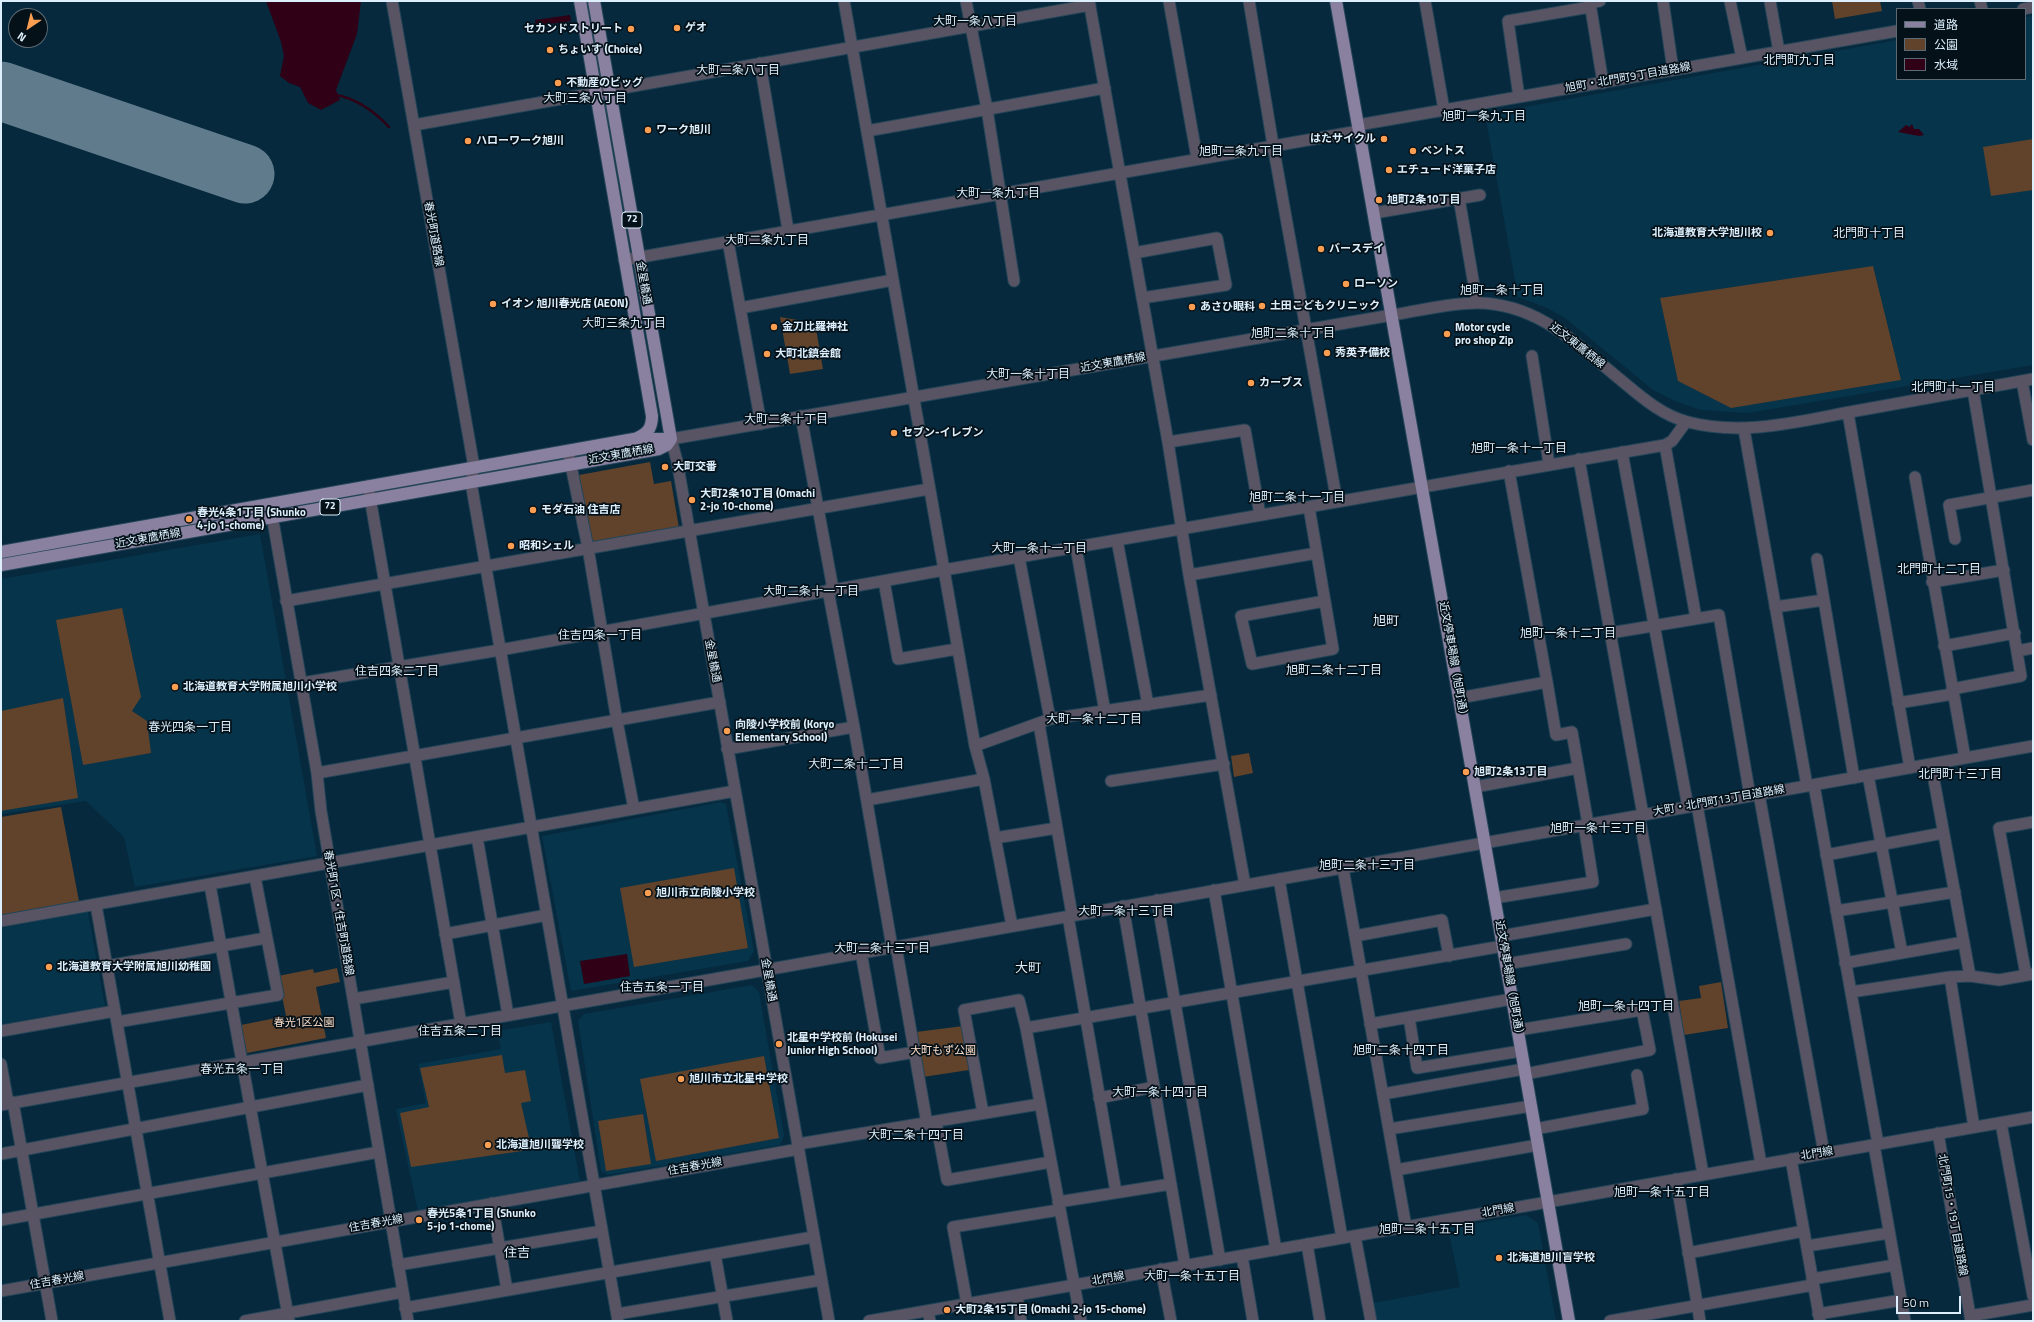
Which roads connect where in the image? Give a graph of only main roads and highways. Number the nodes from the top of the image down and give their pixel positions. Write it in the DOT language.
graph roads {
  1 [pos="580,1"];
  2 [pos="594,1"];
  3 [pos="1336,1"];
  4 [pos="652,416"];
  5 [pos="634,439"];
  6 [pos="671,439"];
  7 [pos="1,552"];
  8 [pos="1,565"];
  9 [pos="1569,1321"];
  1 -- 4 [label="main road, 金星橋通 / 72"];
  2 -- 6 [label="main road, 金星橋通 / 72"];
  3 -- 9 [label="main road, 近文停車場線（旭町通）"];
  4 -- 5 [label="main road, 金星橋通 / 72"];
  4 -- 6 [label="main road, 72"];
  5 -- 6 [label="main road, 72"];
  5 -- 7 [label="main road, 近文東鷹栖線 / 72"];
  6 -- 8 [label="main road, 近文東鷹栖線 / 72"];
}
